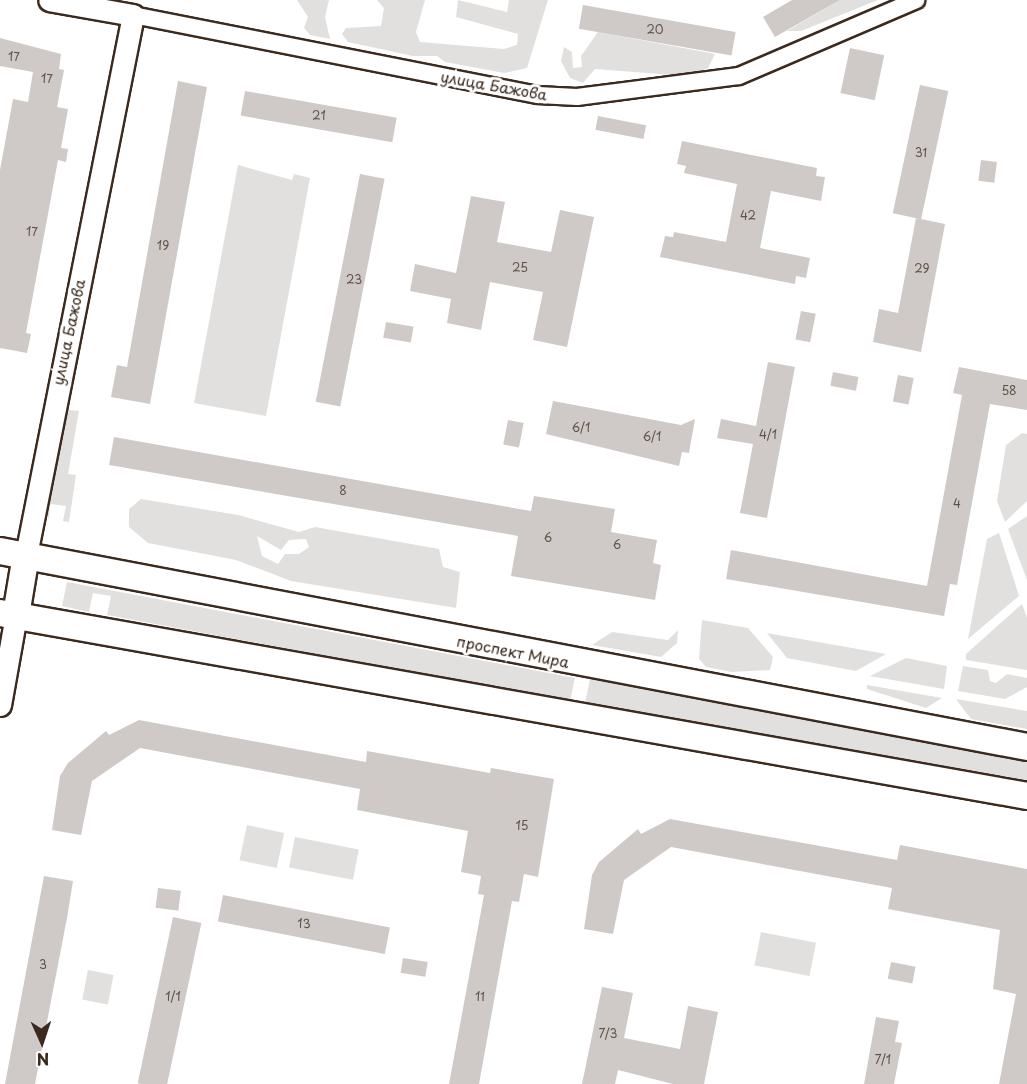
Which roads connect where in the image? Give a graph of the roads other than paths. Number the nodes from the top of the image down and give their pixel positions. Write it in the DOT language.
graph roads {
  1 [pos="49,0"];
  2 [pos="916,0"];
  3 [pos="133,15"];
  4 [pos="0,551"];
  5 [pos="26,555"];
  6 [pos="8,614"];
  7 [pos="0,705"];
  8 [pos="1027,747"];
  9 [pos="1027,796"];
  1 -- 3 [label="street, улица Бажова"];
  2 -- 3 [label="street, улица Бажова"];
  3 -- 5 [label="street, улица Бажова"];
  4 -- 5 [label="main road, проспект Мира"];
  5 -- 6 [label="main road, улица Бажова"];
  5 -- 8 [label="main road, проспект Мира"];
  6 -- 7 [label="street"];
  6 -- 9 [label="main road"];
}
